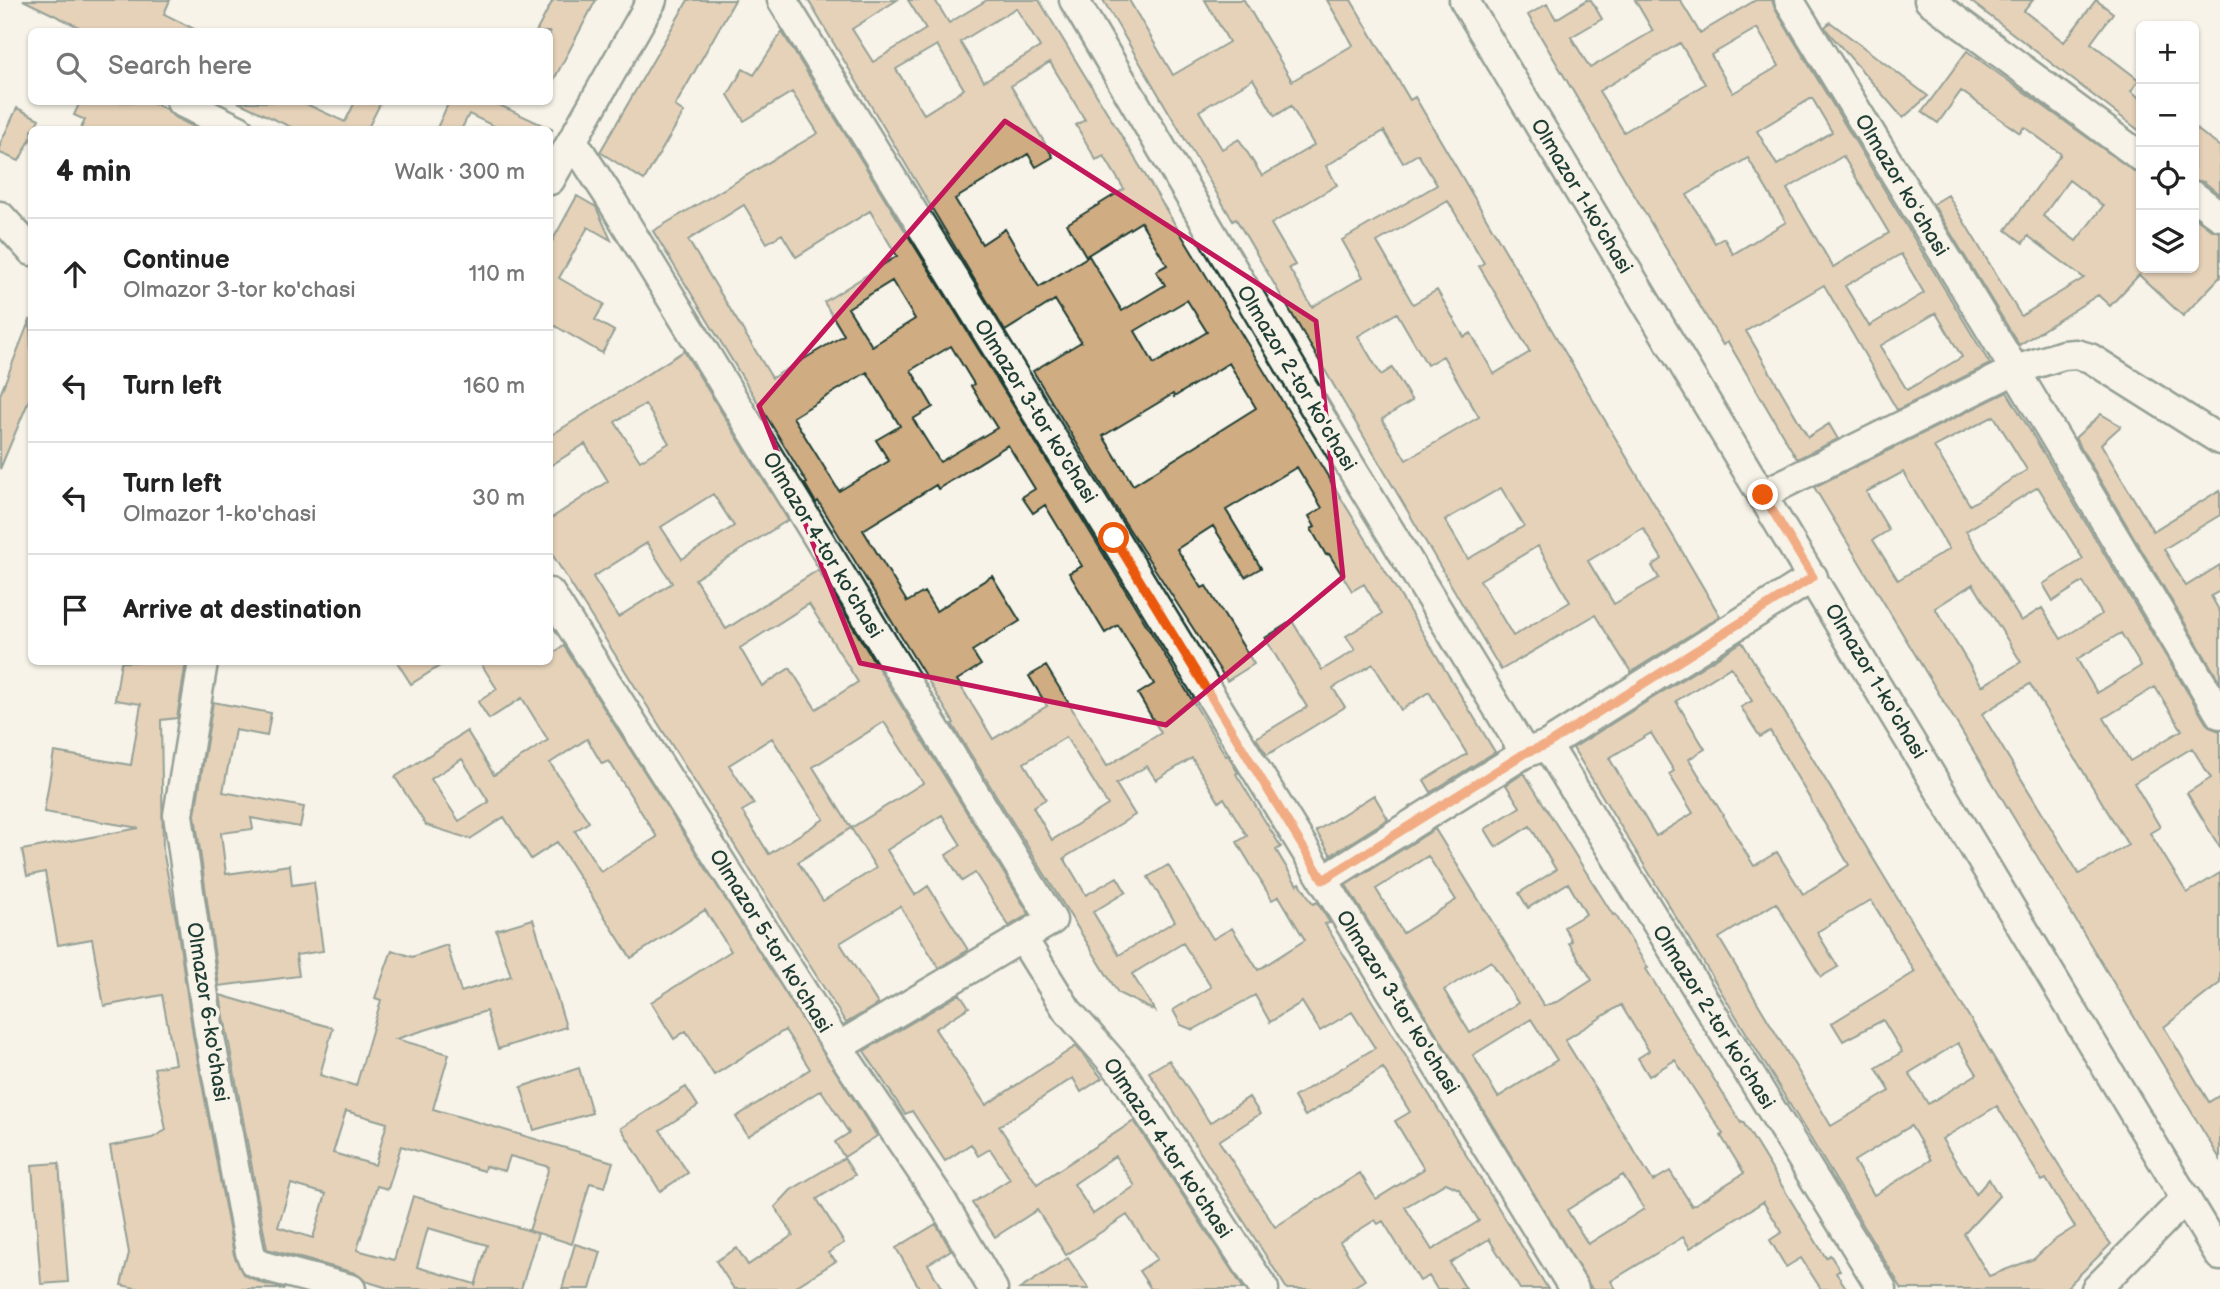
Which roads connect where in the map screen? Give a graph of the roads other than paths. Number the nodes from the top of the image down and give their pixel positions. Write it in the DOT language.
graph roads {
  1 [pos="652,0"];
  2 [pos="782,0"];
  3 [pos="1074,0"];
  4 [pos="1464,0"];
  5 [pos="1789,0"];
  6 [pos="1929,0"];
  7 [pos="187,105"];
  8 [pos="231,126"];
  9 [pos="573,141"];
  10 [pos="2136,153"];
  11 [pos="553,175"];
  12 [pos="2199,200"];
  13 [pos="0,216"];
  14 [pos="2220,216"];
  15 [pos="28,247"];
  16 [pos="2015,370"];
  17 [pos="2220,440"];
  18 [pos="1763,495"];
  19 [pos="1813,577"];
  20 [pos="553,598"];
  21 [pos="203,665"];
  22 [pos="2220,713"];
  23 [pos="1536,749"];
  24 [pos="1323,880"];
  25 [pos="1023,939"];
  26 [pos="838,1047"];
  27 [pos="2186,1198"];
  28 [pos="2218,1251"];
  29 [pos="351,1289"];
  30 [pos="993,1289"];
  31 [pos="1264,1289"];
  32 [pos="1574,1289"];
  33 [pos="1882,1289"];
  34 [pos="2096,1289"];
  1 -- 9 [label="street"];
  2 -- 24 [label="street, Olmazor 3-tor ko'chasi"];
  3 -- 23 [label="street, Olmazor 2-tor ko'chasi"];
  4 -- 18 [label="street, Olmazor 1-ko'chasi"];
  5 -- 16 [label="street, Olmazor koʻchasi"];
  6 -- 10 [label="street"];
  7 -- 8 [label="street"];
  9 -- 11 [label="street"];
  9 -- 25 [label="street, Olmazor 4-tor ko'chasi"];
  12 -- 14 [label="street"];
  13 -- 15 [label="street"];
  16 -- 17 [label="street"];
  16 -- 18 [label="street"];
  16 -- 22 [label="street, Olmazor koʻchasi"];
  18 -- 19 [label="street, Olmazor 1-ko'chasi"];
  19 -- 23 [label="street"];
  19 -- 27 [label="street, Olmazor 1-ko'chasi"];
  20 -- 26 [label="street, Olmazor 5-tor ko'chasi"];
  21 -- 29 [label="street, Olmazor 6-ko'chasi"];
  23 -- 24 [label="street"];
  23 -- 33 [label="street, Olmazor 2-tor ko'chasi"];
  24 -- 32 [label="street, Olmazor 3-tor ko'chasi"];
  25 -- 26 [label="street, Olmazor 4-tor ko'chasi"];
  25 -- 31 [label="street, Olmazor 4-tor ko'chasi"];
  26 -- 30 [label="street, Olmazor 5-tor ko'chasi"];
  27 -- 28 [label="street, Olmazor 1-ko'chasi"];
  27 -- 34 [label="street"];
}
